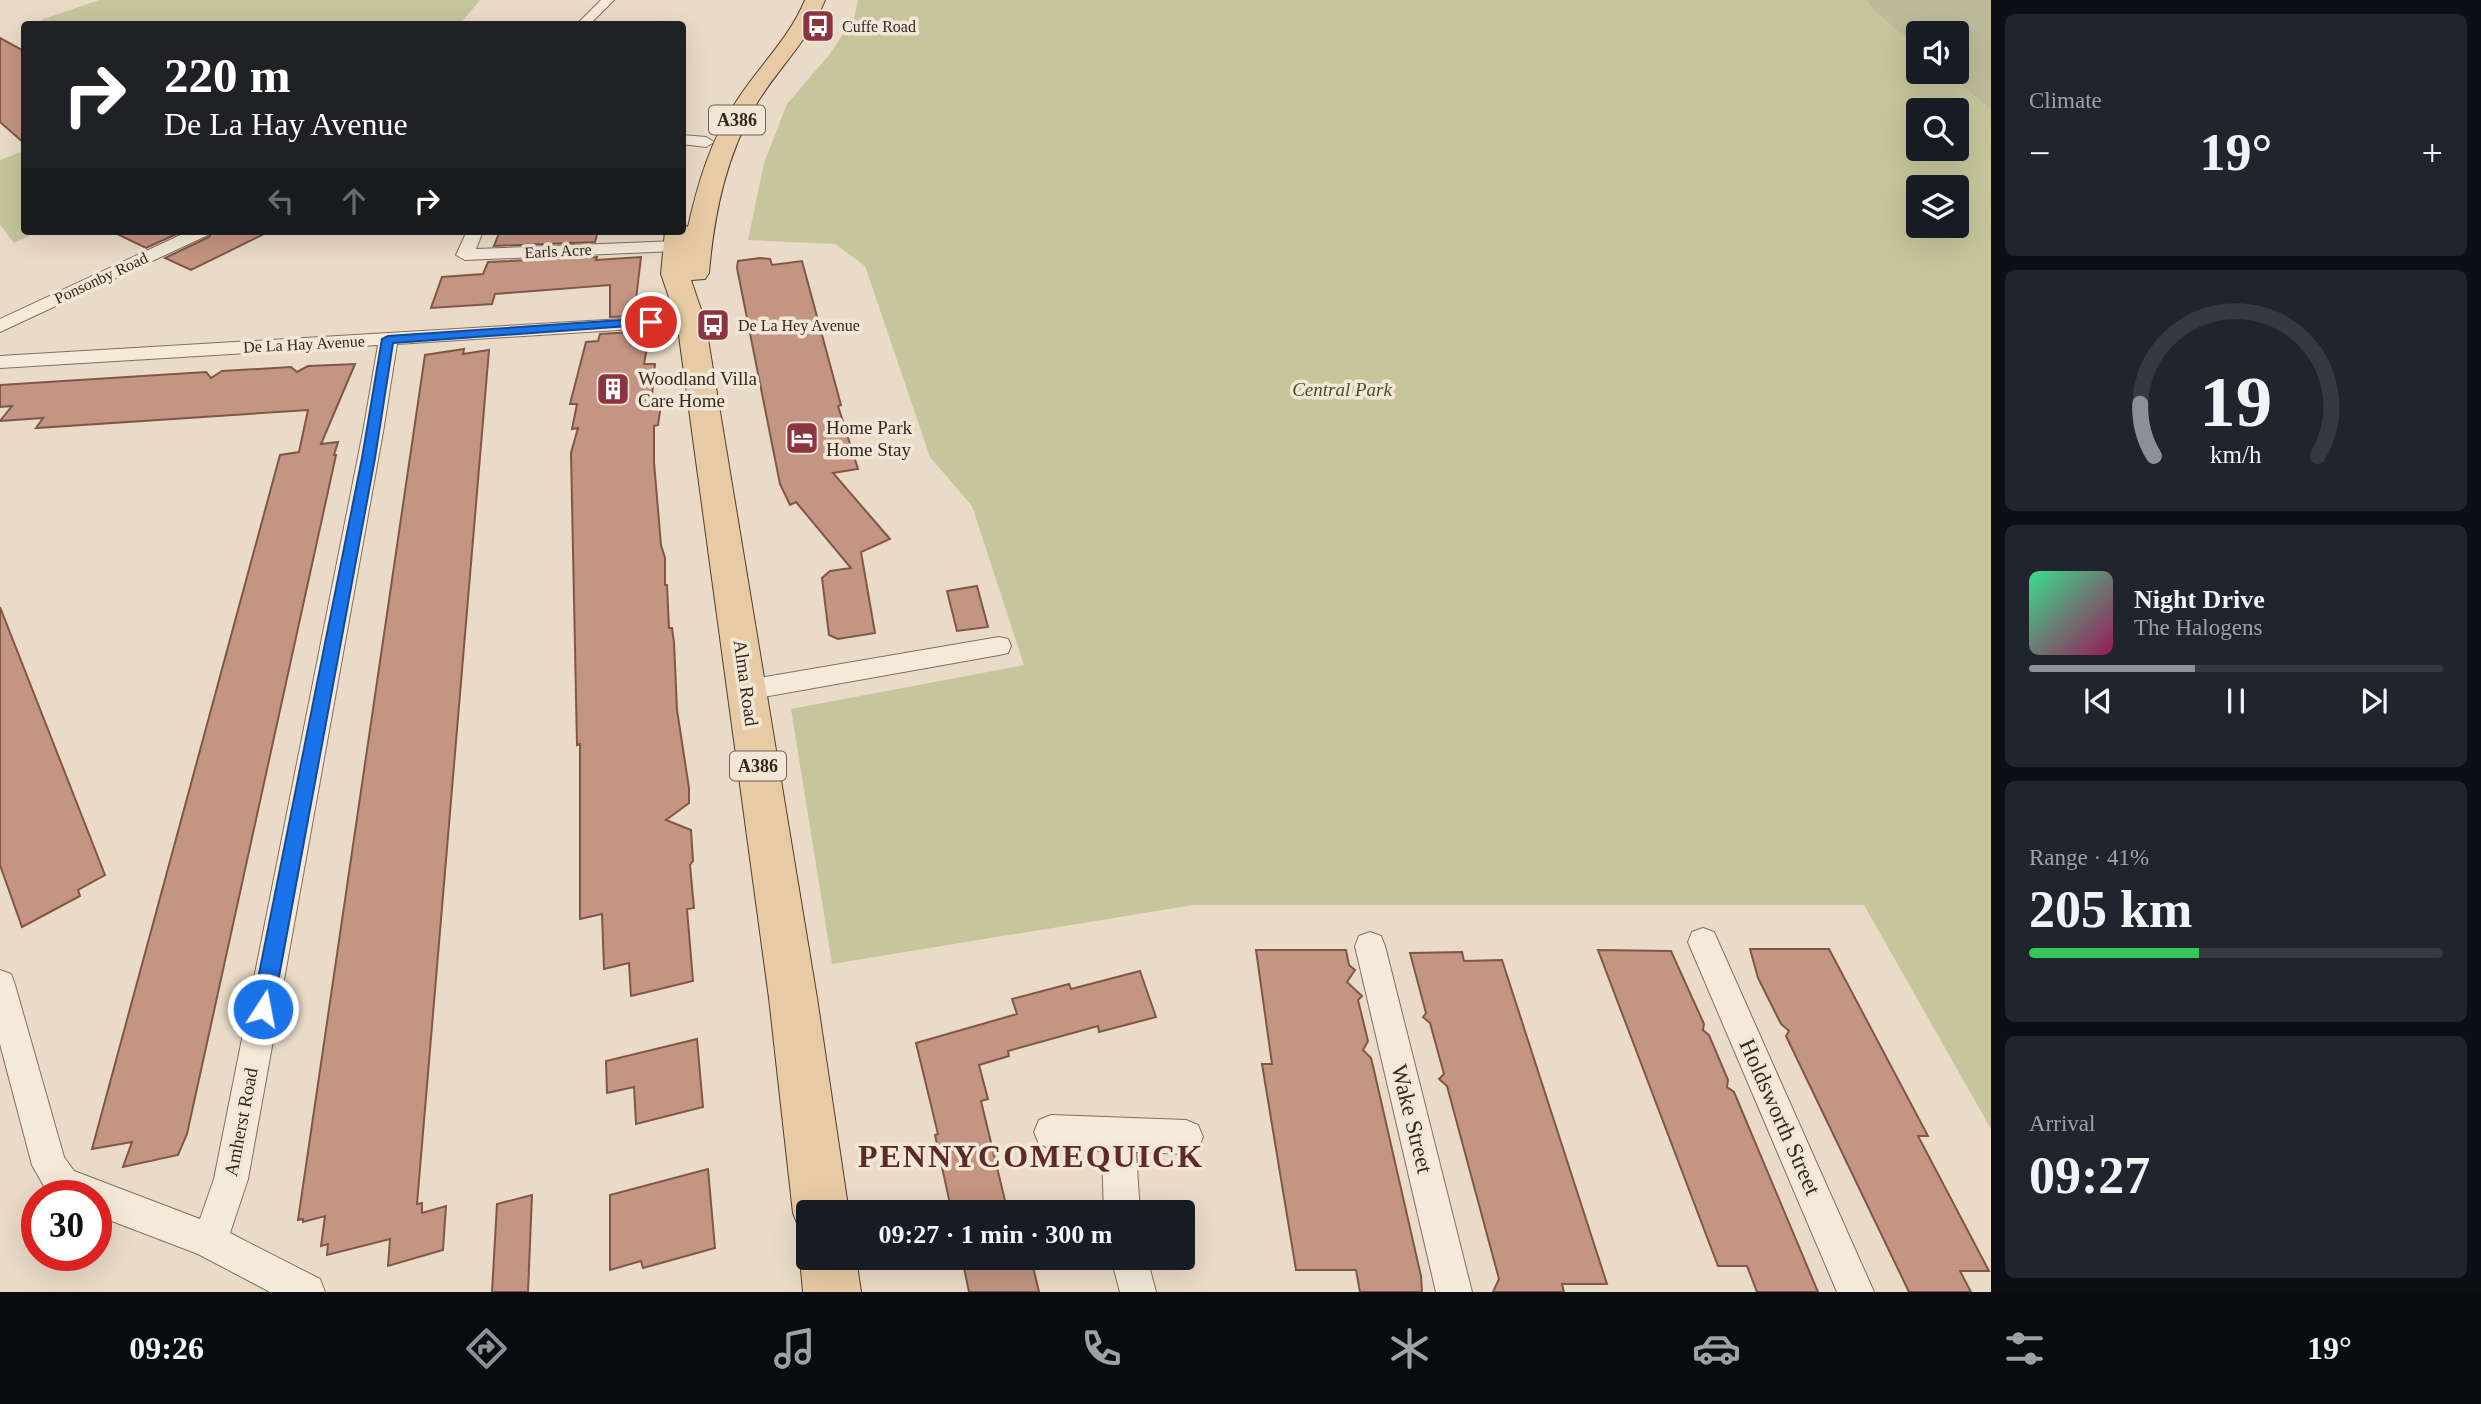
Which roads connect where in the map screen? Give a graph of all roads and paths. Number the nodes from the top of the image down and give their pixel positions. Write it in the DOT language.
graph roads {
  1 [pos="608,0"];
  2 [pos="795,0"];
  3 [pos="815,0"];
  4 [pos="586,21"];
  5 [pos="686,140"];
  6 [pos="706,142"];
  7 [pos="691,174"];
  8 [pos="193,235"];
  9 [pos="474,235"];
  10 [pos="677,238"];
  11 [pos="691,321"];
  12 [pos="0,326"];
  13 [pos="388,339"];
  14 [pos="0,362"];
  15 [pos="999,646"];
  16 [pos="747,690"];
  17 [pos="1703,942"];
  18 [pos="1370,946"];
  19 [pos="0,985"];
  20 [pos="1051,1132"];
  21 [pos="1118,1135"];
  22 [pos="1186,1137"];
  23 [pos="59,1180"];
  24 [pos="819,1200"];
  25 [pos="1121,1200"];
  26 [pos="112,1203"];
  27 [pos="208,1240"];
  28 [pos="829,1270"];
  29 [pos="1132,1270"];
  30 [pos="307,1292"];
  31 [pos="832,1292"];
  32 [pos="1138,1292"];
  33 [pos="1454,1292"];
  34 [pos="1856,1292"];
  1 -- 4 [label="street"];
  2 -- 6 [label="main road, A386"];
  3 -- 11 [label="main road, Alma Road / A386"];
  5 -- 6 [label="street"];
  6 -- 7 [label="main road, A386"];
  8 -- 12 [label="street, Ponsonby Road"];
  9 -- 10 [label="street, Earls Acre"];
  10 -- 11 [label="main road, Alma Road / A386"];
  11 -- 13 [label="street, De La Hay Avenue"];
  11 -- 16 [label="main road, Alma Road / A386"];
  13 -- 14 [label="street, De La Hay Avenue"];
  13 -- 27 [label="street, Amherst Road"];
  15 -- 16 [label="street"];
  16 -- 24 [label="main road, Alma Road / A386"];
  17 -- 34 [label="street, Holdsworth Street"];
  18 -- 33 [label="street, Wake Street"];
  19 -- 23 [label="street"];
  20 -- 21 [label="street"];
  21 -- 22 [label="street"];
  21 -- 25 [label="street"];
  26 -- 27 [label="street"];
  27 -- 30 [label="street"];
  28 -- 31 [label="main road"];
  29 -- 32 [label="street"];
}
